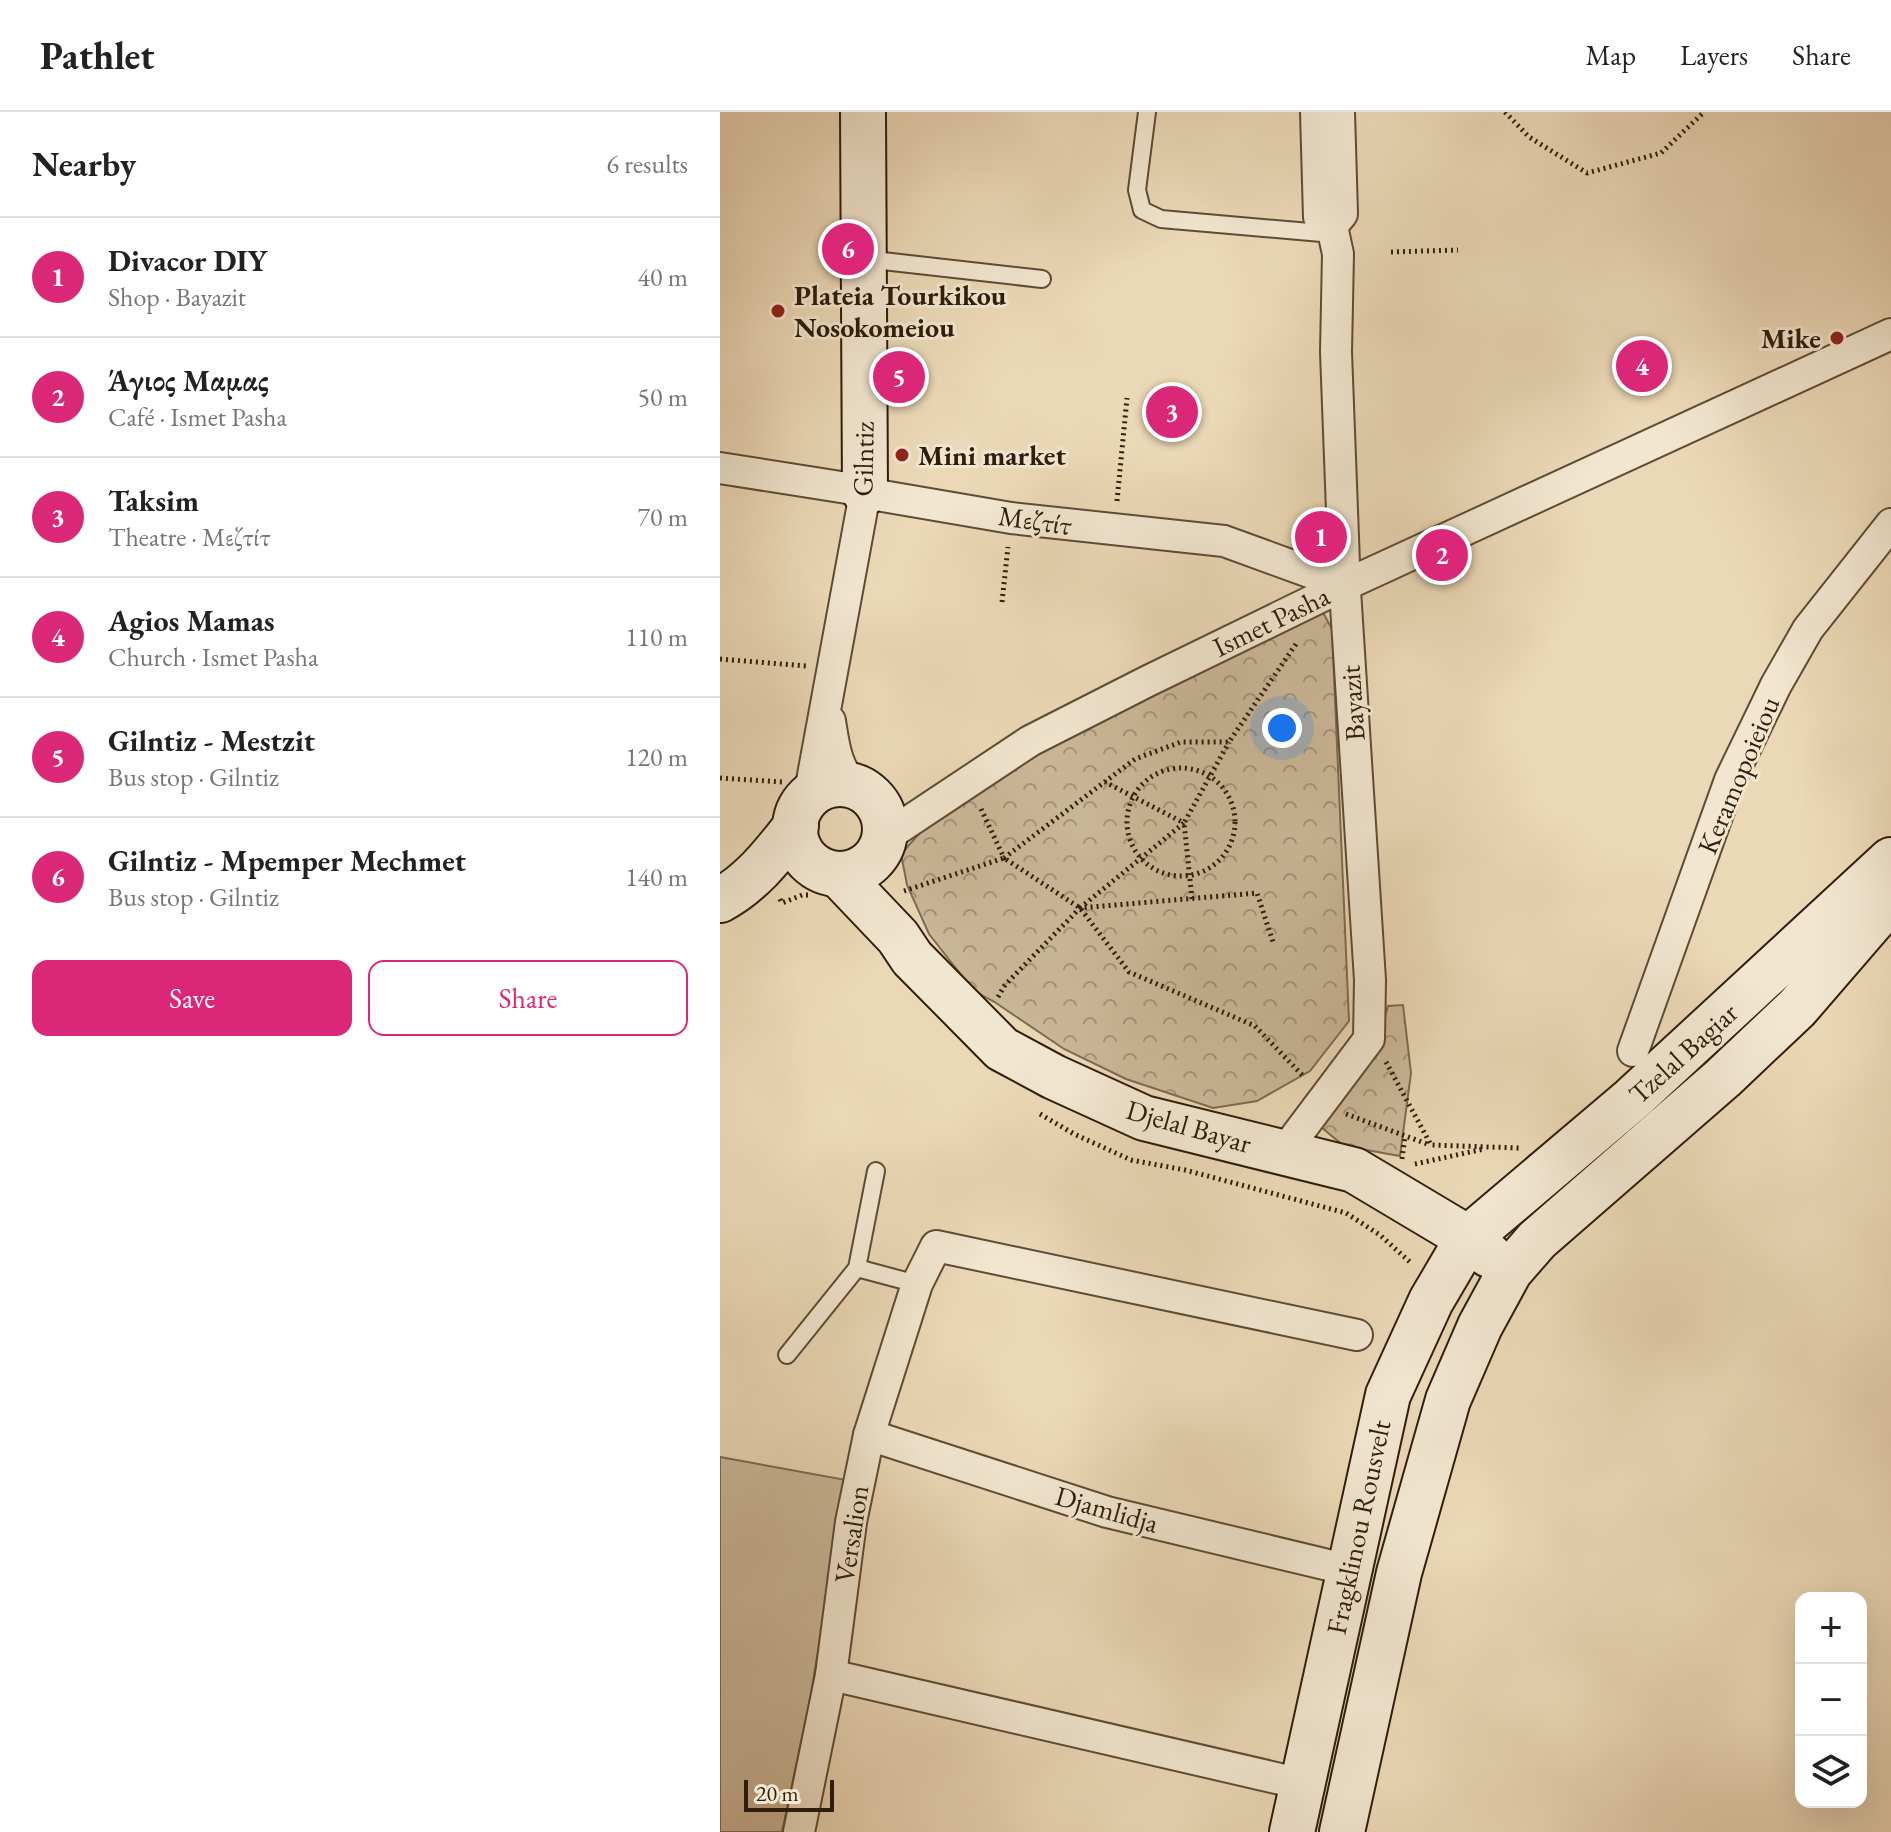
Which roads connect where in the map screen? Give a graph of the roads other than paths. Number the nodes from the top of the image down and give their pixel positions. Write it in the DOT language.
graph roads {
  1 [pos="863,112"];
  2 [pos="1147,112"];
  3 [pos="1316,112"];
  4 [pos="1339,112"];
  5 [pos="1333,230"];
  6 [pos="863,259"];
  7 [pos="1042,279"];
  8 [pos="1891,334"];
  9 [pos="720,468"];
  10 [pos="865,493"];
  11 [pos="1891,524"];
  12 [pos="1345,585"];
  13 [pos="827,707"];
  14 [pos="855,787"];
  15 [pos="797,801"];
  16 [pos="882,844"];
  17 [pos="1891,860"];
  18 [pos="830,872"];
  19 [pos="726,897"];
  20 [pos="1891,899"];
  21 [pos="898,937"];
  22 [pos="1633,1051"];
  23 [pos="1284,1152"];
  24 [pos="876,1171"];
  25 [pos="1468,1238"];
  26 [pos="857,1268"];
  27 [pos="1510,1271"];
  28 [pos="917,1284"];
  29 [pos="1357,1335"];
  30 [pos="787,1355"];
  31 [pos="869,1435"];
  32 [pos="1349,1570"];
  33 [pos="831,1675"];
  34 [pos="1302,1784"];
  35 [pos="799,1832"];
  36 [pos="1292,1832"];
  37 [pos="1342,1832"];
  1 -- 6 [label="main road, Gilntiz"];
  2 -- 5 [label="lane"];
  3 -- 5 [label="street, Bayazit"];
  4 -- 5 [label="street, Bayazit"];
  5 -- 12 [label="street, Bayazit"];
  6 -- 7 [label="lane"];
  6 -- 10 [label="main road, Gilntiz"];
  8 -- 12 [label="street, Ismet Pasha"];
  9 -- 10 [label="street, Μεζτίτ"];
  10 -- 12 [label="street, Μεζτίτ"];
  10 -- 13 [label="street, Gilntiz"];
  11 -- 22 [label="street, Keramopoieiou"];
  12 -- 16 [label="street, Ismet Pasha"];
  12 -- 23 [label="street, Bayazit"];
  13 -- 14 [label="street, Gilntiz"];
  13 -- 15 [label="street, Gilntiz"];
  14 -- 15 [label="main road"];
  14 -- 16 [label="main road"];
  15 -- 18 [label="main road"];
  15 -- 19 [label="main road"];
  16 -- 18 [label="main road"];
  16 -- 21 [label="main road, Djelal Bayar"];
  17 -- 25 [label="main road, Tzelal Bagiar"];
  18 -- 19 [label="main road"];
  18 -- 21 [label="main road, Djelal Bayar"];
  20 -- 27 [label="main road, Tzelal Bagiar"];
  21 -- 23 [label="main road, Djelal Bayar"];
  23 -- 25 [label="main road, Djelal Bayar"];
  24 -- 26 [label="lane"];
  25 -- 27 [label="main road, Djelal Bayar"];
  25 -- 32 [label="main road, Fragklinou Rousvelt"];
  26 -- 28 [label="lane"];
  26 -- 30 [label="lane"];
  27 -- 37 [label="main road, Fragklinou Rousvelt"];
  28 -- 29 [label="street, Versalion"];
  28 -- 31 [label="street, Versalion"];
  31 -- 32 [label="street, Djamlidja"];
  31 -- 33 [label="street, Versalion"];
  32 -- 34 [label="main road, Fragklinou Rousvelt"];
  33 -- 34 [label="street"];
  33 -- 35 [label="street, Versalion"];
  34 -- 36 [label="main road, Fragklinou Rousvelt"];
}
